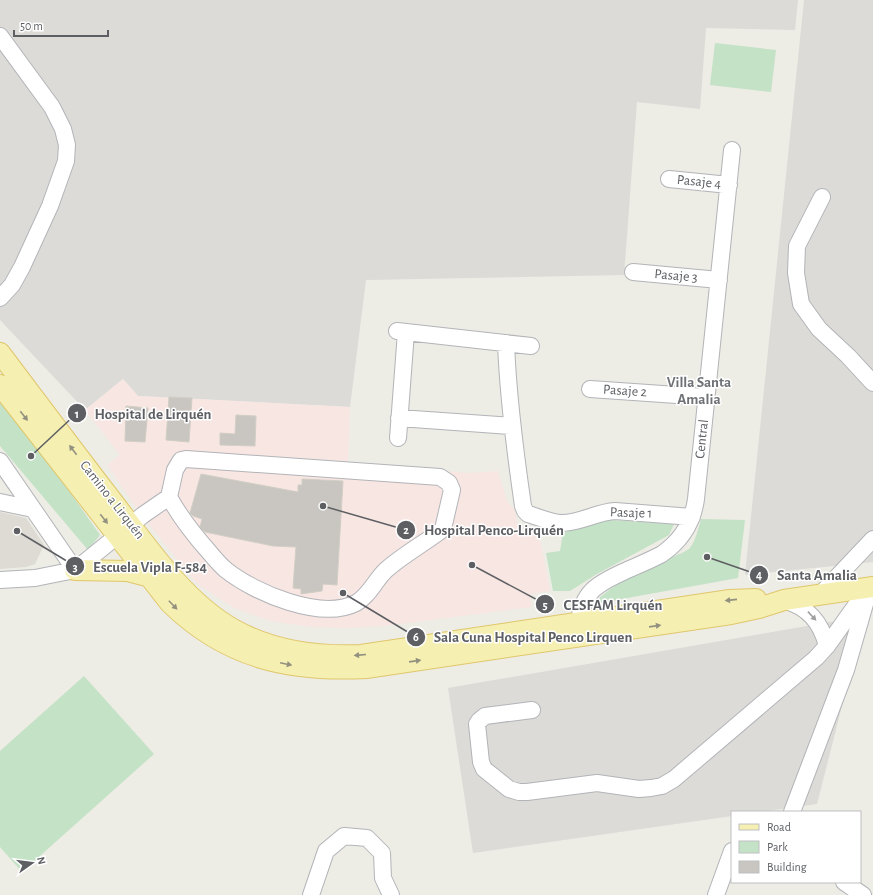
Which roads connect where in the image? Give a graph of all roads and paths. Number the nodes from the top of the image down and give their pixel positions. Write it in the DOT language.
graph roads {
  1 [pos="0,36"];
  2 [pos="732,150"];
  3 [pos="669,179"];
  4 [pos="729,185"];
  5 [pos="822,197"];
  6 [pos="633,272"];
  7 [pos="719,280"];
  8 [pos="0,298"];
  9 [pos="506,343"];
  10 [pos="531,346"];
  11 [pos="0,354"];
  12 [pos="873,383"];
  13 [pos="0,385"];
  14 [pos="590,389"];
  15 [pos="706,397"];
  16 [pos="399,418"];
  17 [pos="512,426"];
  18 [pos="398,438"];
  19 [pos="0,461"];
  20 [pos="169,497"];
  21 [pos="0,502"];
  22 [pos="33,508"];
  23 [pos="692,517"];
  24 [pos="124,531"];
  25 [pos="873,539"];
  26 [pos="75,570"];
  27 [pos="147,576"];
  28 [pos="0,580"];
  29 [pos="871,587"];
  30 [pos="820,594"];
  31 [pos="784,600"];
  32 [pos="579,623"];
  33 [pos="827,646"];
  34 [pos="532,710"];
  35 [pos="792,811"];
  36 [pos="731,854"];
  37 [pos="845,883"];
  38 [pos="311,895"];
  39 [pos="391,895"];
  40 [pos="716,895"];
  41 [pos="863,895"];
  1 -- 8 [label="street"];
  2 -- 4 [label="street, Central"];
  3 -- 4 [label="street, Pasaje 4"];
  4 -- 7 [label="street, Central"];
  5 -- 12 [label="street"];
  6 -- 7 [label="street, Pasaje 3"];
  7 -- 15 [label="street, Central"];
  9 -- 10 [label="street"];
  9 -- 16 [label="street"];
  9 -- 17 [label="street"];
  24 -- 11 [label="main road, Camino a Lirquén, one-way"];
  13 -- 24 [label="main road, Camino a Lirquén, one-way"];
  14 -- 15 [label="street, Pasaje 2"];
  15 -- 23 [label="street, Central"];
  16 -- 17 [label="street"];
  16 -- 18 [label="street"];
  17 -- 23 [label="street, Pasaje 1"];
  19 -- 22 [label="street"];
  20 -- 20 [label="street"];
  20 -- 24 [label="street"];
  21 -- 22 [label="street"];
  22 -- 26 [label="street"];
  23 -- 32 [label="street, Central"];
  24 -- 26 [label="street"];
  24 -- 27 [label="main road, Camino a Lirquén"];
  32 -- 24 [label="main road, Camino a Lirquén, one-way"];
  25 -- 30 [label="street"];
  26 -- 27 [label="main road"];
  26 -- 28 [label="street"];
  27 -- 31 [label="main road, Camino a Lirquén, one-way"];
  29 -- 30 [label="main road, Camino a Lirquén"];
  29 -- 33 [label="street"];
  29 -- 35 [label="street"];
  30 -- 31 [label="main road, Camino a Lirquén"];
  31 -- 32 [label="main road, Camino a Lirquén, one-way"];
  31 -- 33 [label="street, one-way"];
  33 -- 34 [label="street"];
  36 -- 40 [label="street"];
  37 -- 41 [label="street"];
  38 -- 39 [label="street"];
}
